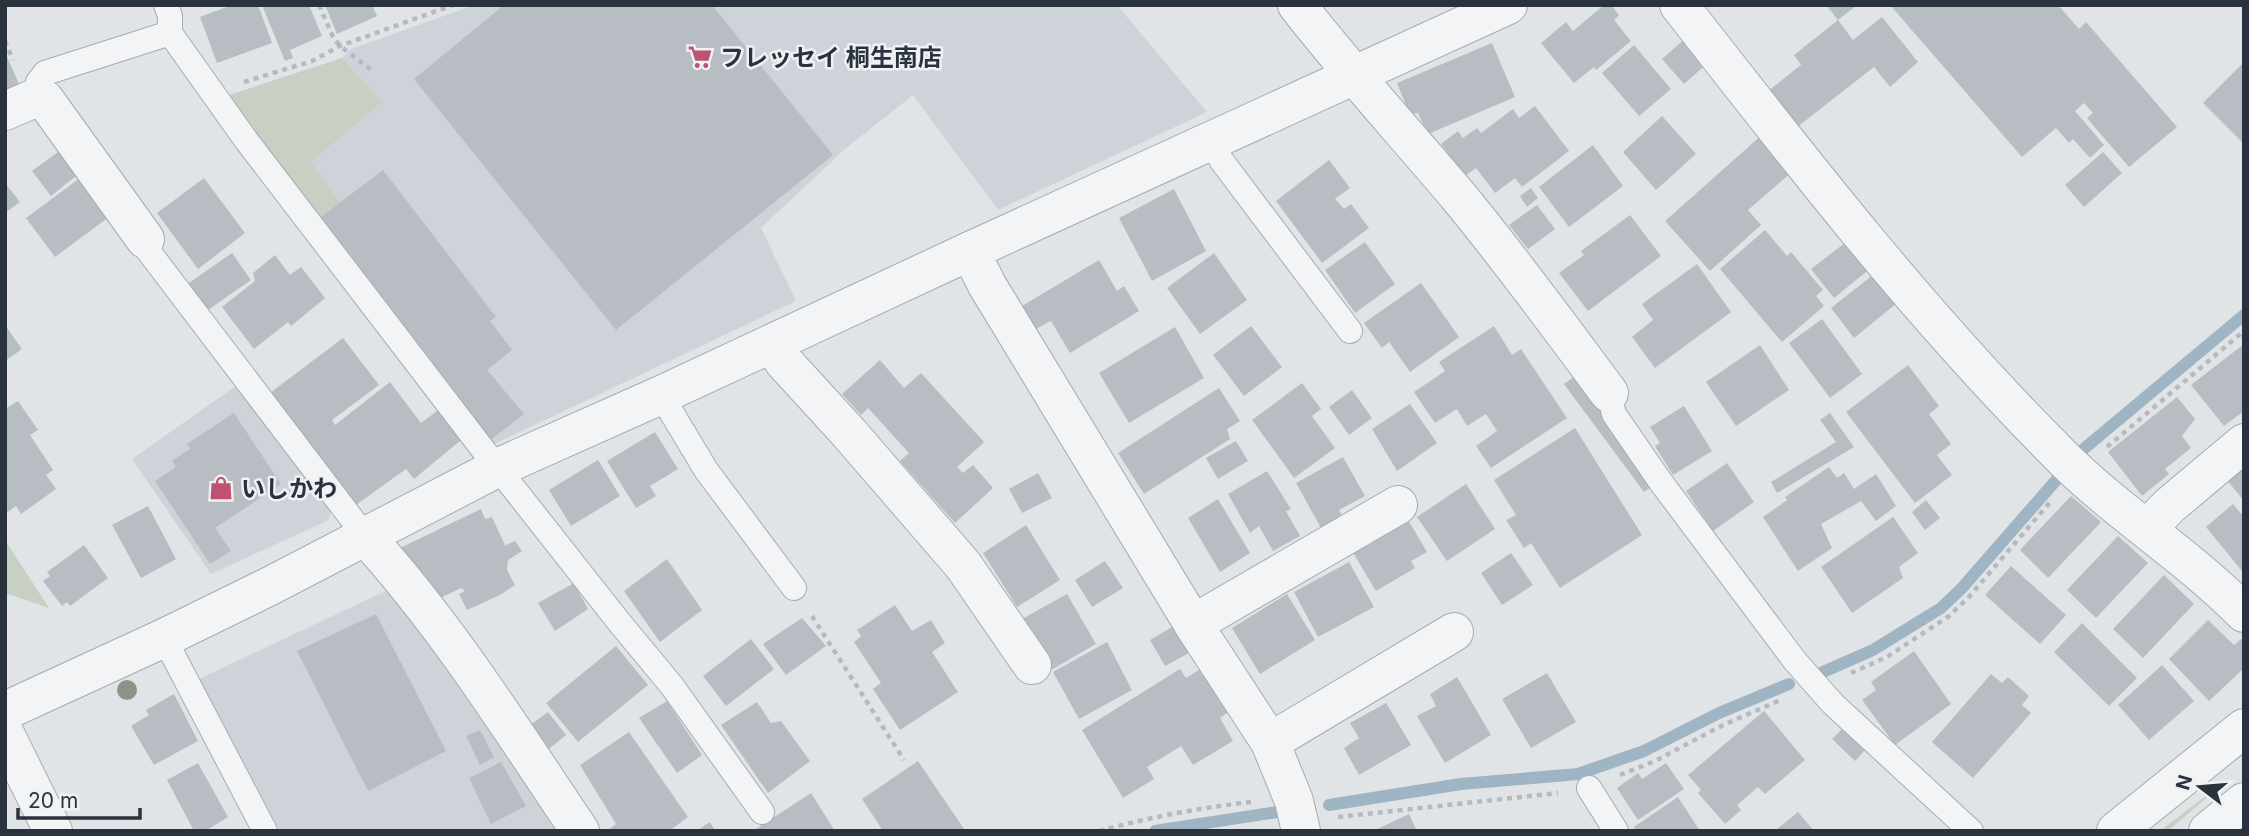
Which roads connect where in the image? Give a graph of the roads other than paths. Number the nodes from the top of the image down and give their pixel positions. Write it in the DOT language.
graph roads {
  1 [pos="166,5"];
  2 [pos="1297,5"];
  3 [pos="1508,5"];
  4 [pos="1679,5"];
  5 [pos="170,33"];
  6 [pos="1355,76"];
  7 [pos="20,104"];
  8 [pos="1213,141"];
  9 [pos="145,239"];
  10 [pos="970,251"];
  11 [pos="1350,331"];
  12 [pos="773,344"];
  13 [pos="1609,393"];
  14 [pos="661,396"];
  15 [pos="2244,443"];
  16 [pos="497,468"];
  17 [pos="1398,505"];
  18 [pos="2147,529"];
  19 [pos="365,536"];
  20 [pos="794,588"];
  21 [pos="2244,613"];
  22 [pos="1194,624"];
  23 [pos="1454,632"];
  24 [pos="164,638"];
  25 [pos="1032,664"];
  26 [pos="5,711"];
  27 [pos="2244,727"];
  28 [pos="5,734"];
  29 [pos="1270,742"];
  30 [pos="1589,788"];
  31 [pos="2244,802"];
  32 [pos="762,812"];
  33 [pos="1315,824"];
  34 [pos="53,831"];
  35 [pos="265,831"];
  36 [pos="580,831"];
  37 [pos="1616,831"];
  38 [pos="1971,831"];
  39 [pos="2116,831"];
  40 [pos="2208,831"];
  1 -- 5 [label="lane"];
  2 -- 6 [label="street"];
  3 -- 6 [label="street"];
  4 -- 18 [label="street"];
  5 -- 7 [label="lane"];
  5 -- 16 [label="lane"];
  6 -- 8 [label="street"];
  6 -- 13 [label="street"];
  7 -- 9 [label="street"];
  8 -- 10 [label="street"];
  8 -- 11 [label="lane"];
  9 -- 19 [label="lane"];
  10 -- 12 [label="street"];
  10 -- 22 [label="street"];
  12 -- 14 [label="street"];
  12 -- 25 [label="street"];
  13 -- 38 [label="lane"];
  14 -- 16 [label="street"];
  14 -- 20 [label="lane"];
  15 -- 18 [label="street"];
  16 -- 19 [label="street"];
  16 -- 32 [label="lane"];
  17 -- 22 [label="street"];
  18 -- 21 [label="street"];
  19 -- 24 [label="street"];
  19 -- 36 [label="street"];
  22 -- 29 [label="street"];
  23 -- 29 [label="street"];
  24 -- 26 [label="street"];
  24 -- 35 [label="lane"];
  27 -- 39 [label="street"];
  28 -- 34 [label="street"];
  29 -- 33 [label="street"];
  30 -- 37 [label="lane"];
  31 -- 40 [label="street"];
}
